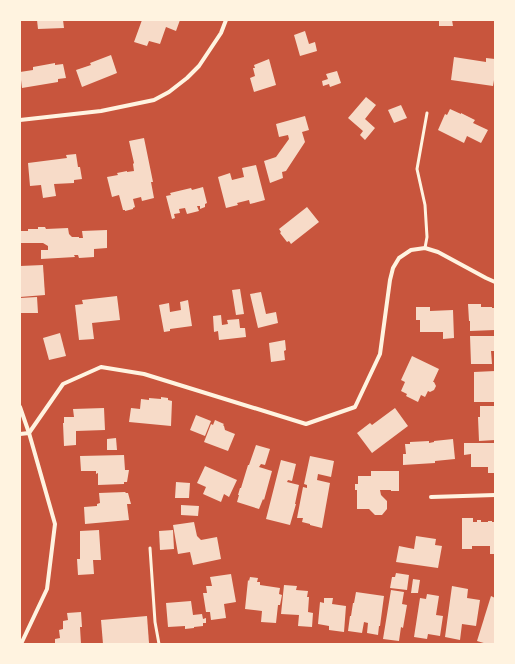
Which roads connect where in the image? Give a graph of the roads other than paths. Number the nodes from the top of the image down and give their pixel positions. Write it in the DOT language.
graph roads {
  1 [pos="226,20"];
  2 [pos="427,114"];
  3 [pos="20,120"];
  4 [pos="425,248"];
  5 [pos="495,282"];
  6 [pos="20,407"];
  7 [pos="30,433"];
  8 [pos="20,434"];
  9 [pos="495,495"];
  10 [pos="431,497"];
  11 [pos="150,548"];
  12 [pos="21,644"];
  13 [pos="158,644"];
  1 -- 3 [label="street"];
  2 -- 4 [label="lane"];
  4 -- 5 [label="street"];
  4 -- 7 [label="street"];
  6 -- 7 [label="street"];
  7 -- 8 [label="street"];
  7 -- 12 [label="street"];
  9 -- 10 [label="street"];
  11 -- 13 [label="lane"];
}
